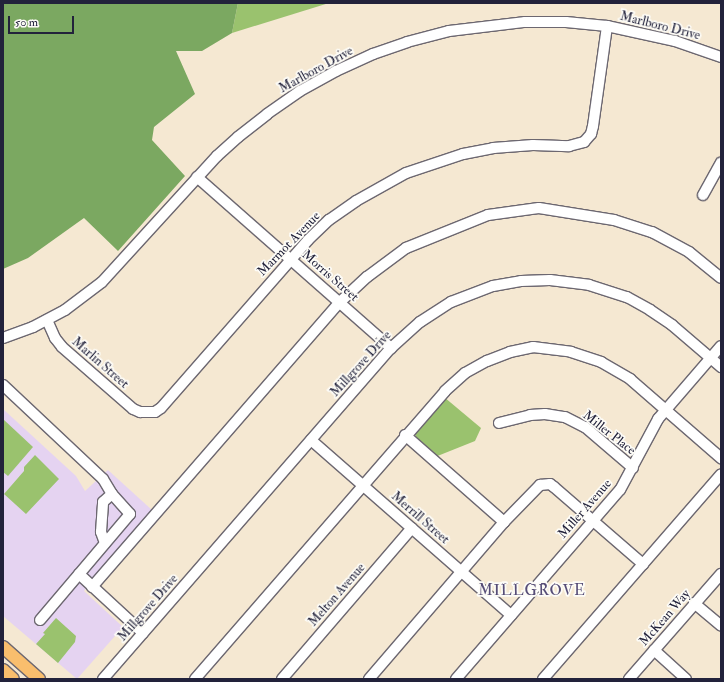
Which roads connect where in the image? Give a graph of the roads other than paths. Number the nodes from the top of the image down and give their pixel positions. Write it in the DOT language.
graph roads {
  1 [pos="607,26"];
  2 [pos="721,57"];
  3 [pos="721,163"];
  4 [pos="197,178"];
  5 [pos="703,195"];
  6 [pos="290,259"];
  7 [pos="721,278"];
  8 [pos="340,302"];
  9 [pos="47,320"];
  10 [pos="3,338"];
  11 [pos="721,346"];
  12 [pos="391,348"];
  13 [pos="710,358"];
  14 [pos="721,367"];
  15 [pos="3,385"];
  16 [pos="666,409"];
  17 [pos="148,413"];
  18 [pos="499,424"];
  19 [pos="405,435"];
  20 [pos="311,440"];
  21 [pos="721,458"];
  22 [pos="633,468"];
  23 [pos="721,474"];
  24 [pos="363,486"];
  25 [pos="112,494"];
  26 [pos="593,520"];
  27 [pos="504,522"];
  28 [pos="412,528"];
  29 [pos="105,544"];
  30 [pos="643,564"];
  31 [pos="462,572"];
  32 [pos="79,574"];
  33 [pos="721,574"];
  34 [pos="92,587"];
  35 [pos="694,603"];
  36 [pos="511,614"];
  37 [pos="40,620"];
  38 [pos="721,626"];
  39 [pos="143,633"];
  40 [pos="3,647"];
  41 [pos="654,650"];
  42 [pos="3,670"];
  43 [pos="13,679"];
  44 [pos="39,679"];
  45 [pos="103,679"];
  46 [pos="195,679"];
  47 [pos="282,679"];
  48 [pos="369,679"];
  49 [pos="456,679"];
  50 [pos="543,679"];
  51 [pos="629,679"];
  52 [pos="686,679"];
  1 -- 2 [label="street, Marlboro Drive"];
  1 -- 4 [label="street, Marlboro Drive"];
  1 -- 6 [label="street, Marmot Avenue"];
  3 -- 5 [label="street"];
  4 -- 6 [label="street, Morris Street"];
  4 -- 9 [label="street, Marlboro Drive"];
  6 -- 8 [label="street, Morris Street"];
  6 -- 17 [label="street, Marmot Avenue"];
  7 -- 8 [label="street"];
  8 -- 12 [label="street, Morris Street"];
  8 -- 34 [label="street"];
  9 -- 10 [label="street, Marlboro Drive"];
  9 -- 17 [label="street, Marlin Street"];
  11 -- 13 [label="street, Miller Avenue"];
  12 -- 13 [label="street, Millgrove Drive"];
  12 -- 20 [label="street, Millgrove Drive"];
  13 -- 14 [label="street, Millgrove Drive"];
  13 -- 16 [label="street, Miller Avenue"];
  15 -- 25 [label="street"];
  16 -- 19 [label="street"];
  16 -- 21 [label="street"];
  16 -- 22 [label="street, Miller Avenue"];
  18 -- 22 [label="street, Miller Place"];
  19 -- 24 [label="street"];
  19 -- 27 [label="street"];
  20 -- 24 [label="street, Merrill Street"];
  20 -- 39 [label="street, Millgrove Drive"];
  22 -- 26 [label="street, Miller Avenue"];
  23 -- 30 [label="street"];
  24 -- 28 [label="street, Merrill Street"];
  24 -- 46 [label="street"];
  25 -- 29 [label="street"];
  25 -- 29 [label="street"];
  26 -- 27 [label="street"];
  26 -- 30 [label="street"];
  26 -- 36 [label="street, Miller Avenue"];
  27 -- 31 [label="street"];
  28 -- 31 [label="street, Merrill Street"];
  28 -- 47 [label="street, Melton Avenue"];
  29 -- 32 [label="street"];
  30 -- 50 [label="street"];
  31 -- 36 [label="street, Merrill Street"];
  31 -- 48 [label="street"];
  32 -- 34 [label="street"];
  32 -- 37 [label="street"];
  33 -- 35 [label="street, McKean Way"];
  34 -- 39 [label="street"];
  35 -- 38 [label="street"];
  35 -- 41 [label="street, McKean Way"];
  36 -- 49 [label="street, Miller Avenue"];
  39 -- 45 [label="street, Millgrove Drive"];
  40 -- 44 [label="main road"];
  41 -- 51 [label="street, McKean Way"];
  41 -- 52 [label="street"];
  42 -- 43 [label="main road"];
}
